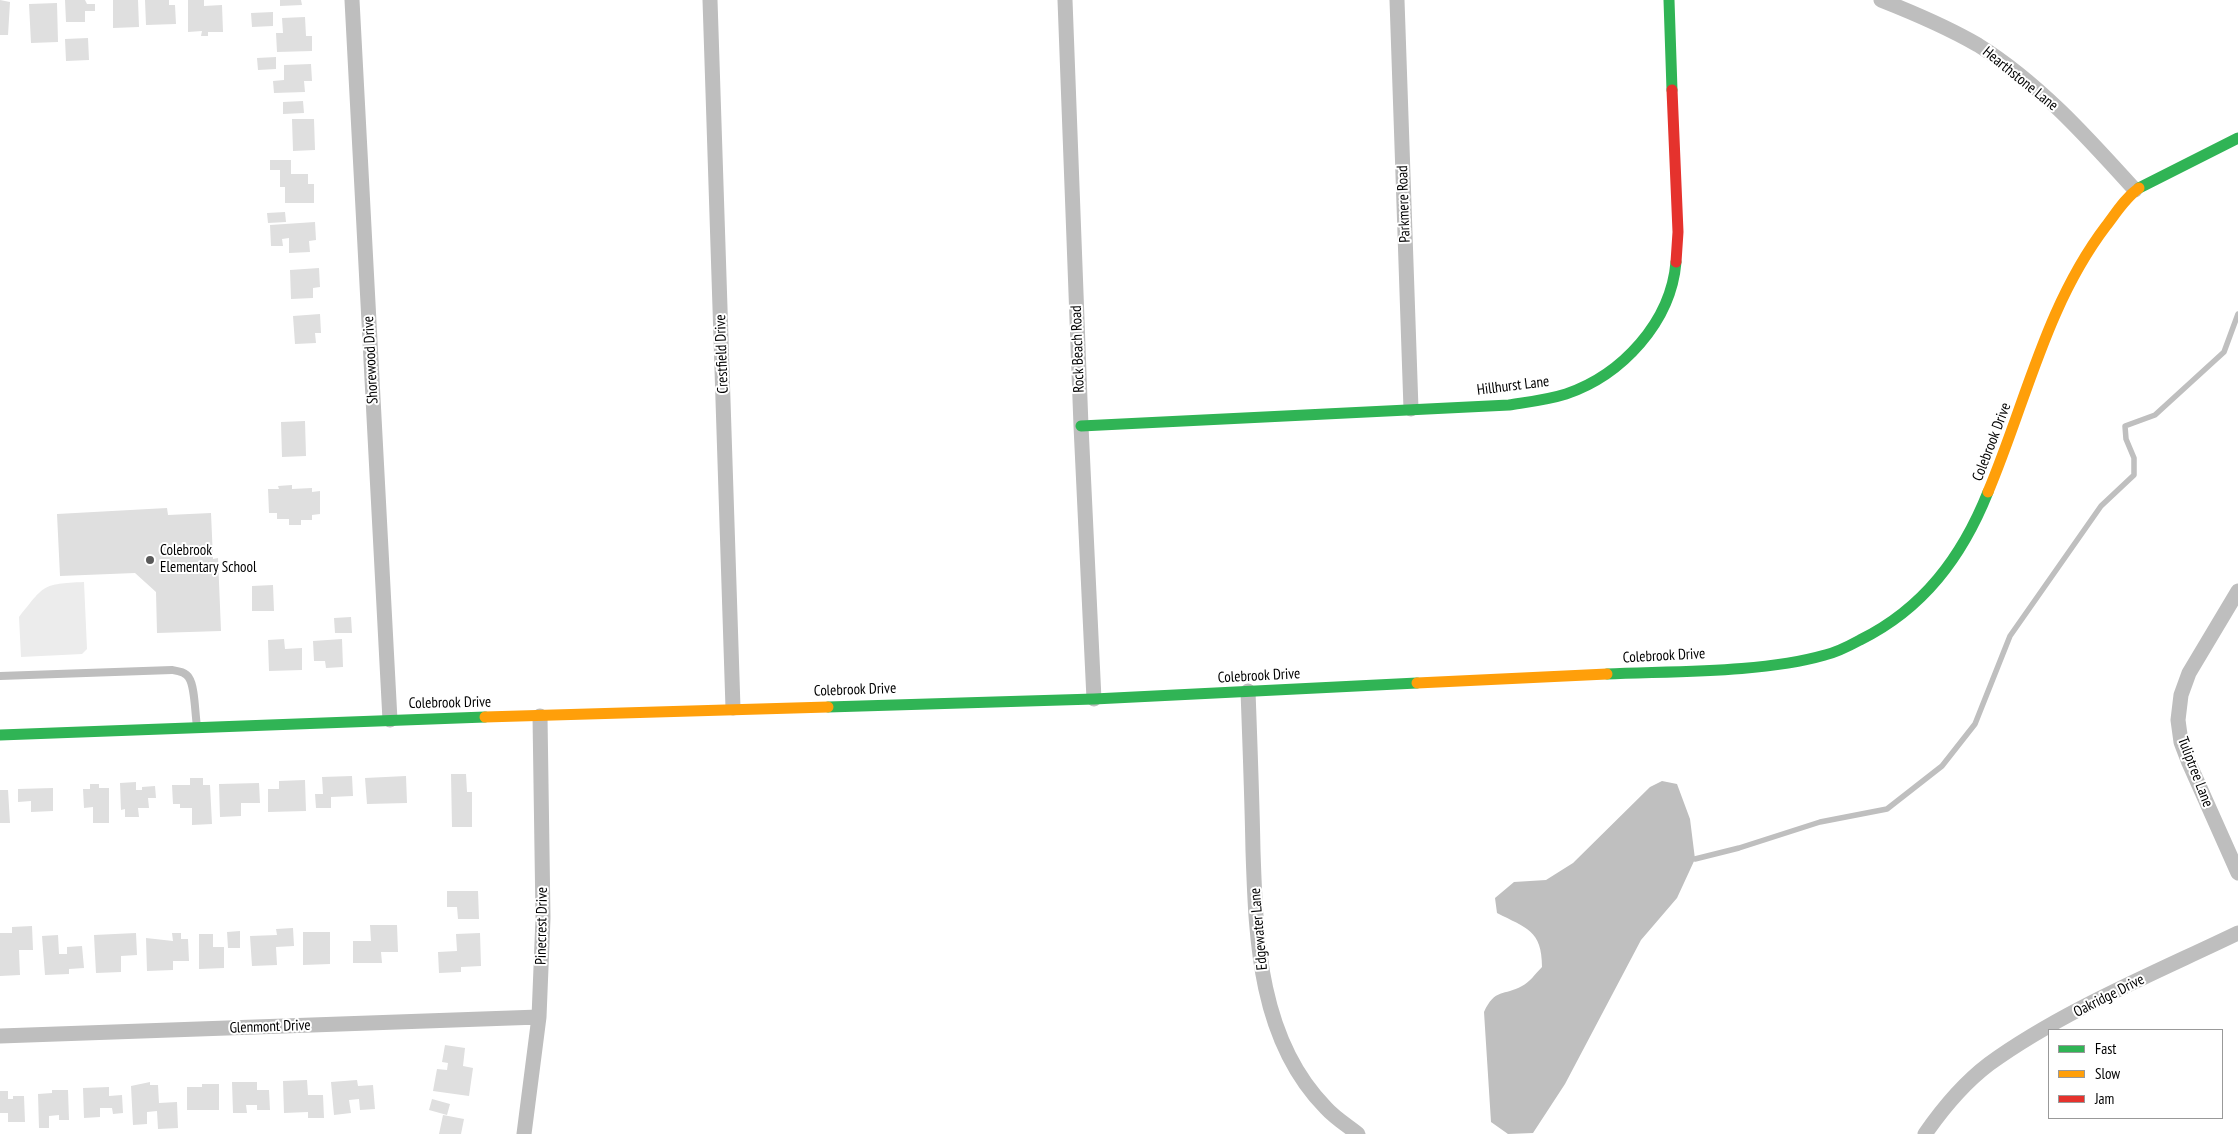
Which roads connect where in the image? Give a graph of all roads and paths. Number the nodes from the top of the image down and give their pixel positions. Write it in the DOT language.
graph roads {
  1 [pos="352,0"];
  2 [pos="710,0"];
  3 [pos="1065,0"];
  4 [pos="1397,0"];
  5 [pos="1669,0"];
  6 [pos="1881,0"];
  7 [pos="2238,138"];
  8 [pos="2135,190"];
  9 [pos="1411,409"];
  10 [pos="1080,426"];
  11 [pos="2238,591"];
  12 [pos="0,676"];
  13 [pos="1248,691"];
  14 [pos="1094,699"];
  15 [pos="733,708"];
  16 [pos="540,716"];
  17 [pos="390,720"];
  18 [pos="197,728"];
  19 [pos="0,735"];
  20 [pos="2238,873"];
  21 [pos="2238,933"];
  22 [pos="539,1017"];
  23 [pos="0,1036"];
  24 [pos="524,1134"];
  25 [pos="1358,1134"];
  26 [pos="1925,1134"];
  1 -- 17 [label="street, Shorewood Drive"];
  2 -- 15 [label="street, Crestfield Drive"];
  3 -- 10 [label="street, Rock Beach Road"];
  4 -- 9 [label="street, Parkmere Road"];
  5 -- 9 [label="street, Hillhurst Lane"];
  6 -- 8 [label="street, Hearthstone Lane"];
  7 -- 8 [label="street, Colebrook Drive"];
  8 -- 13 [label="street, Colebrook Drive"];
  9 -- 10 [label="street, Hillhurst Lane"];
  10 -- 14 [label="street, Rock Beach Road"];
  11 -- 20 [label="street, Tuliptree Lane"];
  12 -- 18 [label="lane"];
  13 -- 14 [label="street, Colebrook Drive"];
  13 -- 25 [label="street, Edgewater Lane"];
  14 -- 15 [label="street, Colebrook Drive"];
  15 -- 16 [label="street, Colebrook Drive"];
  16 -- 17 [label="street, Colebrook Drive"];
  16 -- 22 [label="street, Pinecrest Drive"];
  17 -- 18 [label="street, Colebrook Drive"];
  18 -- 19 [label="street, Colebrook Drive"];
  21 -- 26 [label="street, Oakridge Drive"];
  22 -- 23 [label="street, Glenmont Drive"];
  22 -- 24 [label="street, Pinecrest Drive"];
}
